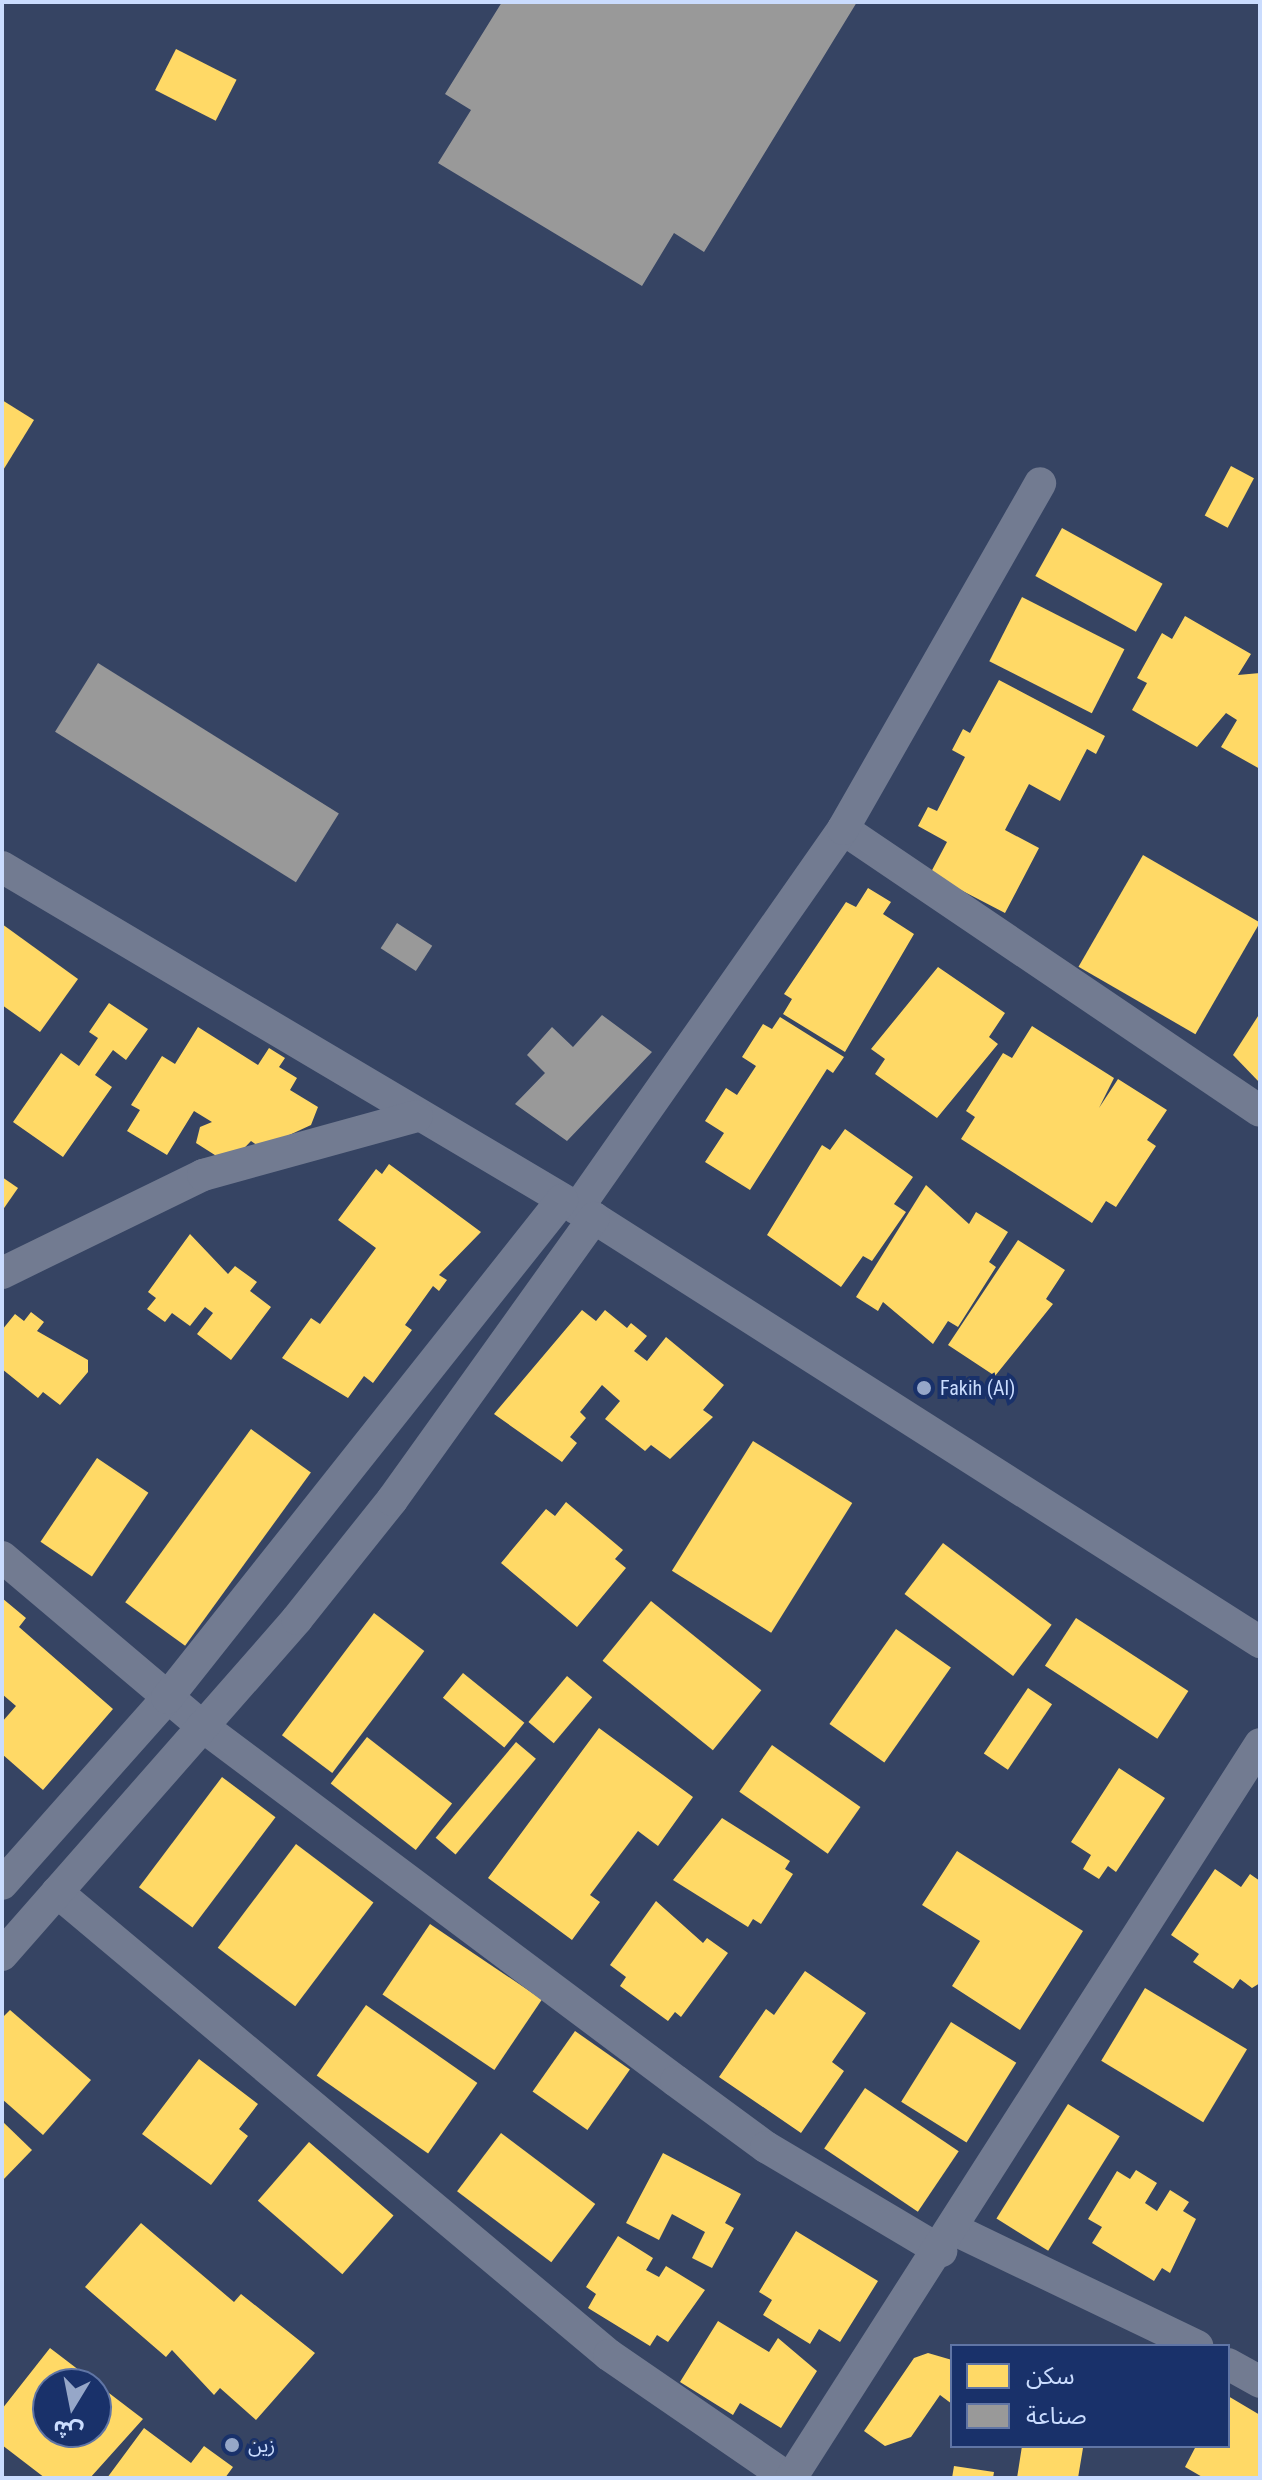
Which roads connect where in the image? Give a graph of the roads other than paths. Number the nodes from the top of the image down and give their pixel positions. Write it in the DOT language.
graph roads {
  1 [pos="1040,483"];
  2 [pos="843,829"];
  3 [pos="2,867"];
  4 [pos="1260,1111"];
  5 [pos="417,1116"];
  6 [pos="578,1209"];
  7 [pos="2,1273"];
  8 [pos="2,1557"];
  9 [pos="1260,1642"];
  10 [pos="167,1698"];
  11 [pos="202,1726"];
  12 [pos="1260,1744"];
  13 [pos="2,1884"];
  14 [pos="57,1892"];
  15 [pos="2,1955"];
  16 [pos="947,2240"];
  17 [pos="1192,2344"];
  18 [pos="1230,2365"];
  19 [pos="1260,2382"];
  20 [pos="789,2478"];
  1 -- 2 [label="street"];
  2 -- 4 [label="street"];
  2 -- 6 [label="street"];
  3 -- 5 [label="street"];
  5 -- 6 [label="street"];
  5 -- 7 [label="street"];
  6 -- 9 [label="street"];
  6 -- 10 [label="street"];
  6 -- 11 [label="street"];
  8 -- 10 [label="street"];
  10 -- 11 [label="street"];
  10 -- 13 [label="street"];
  11 -- 14 [label="street"];
  11 -- 16 [label="street"];
  12 -- 16 [label="street"];
  14 -- 15 [label="street"];
  14 -- 20 [label="street"];
  16 -- 17 [label="street"];
  16 -- 20 [label="street"];
  18 -- 19 [label="street"];
}
